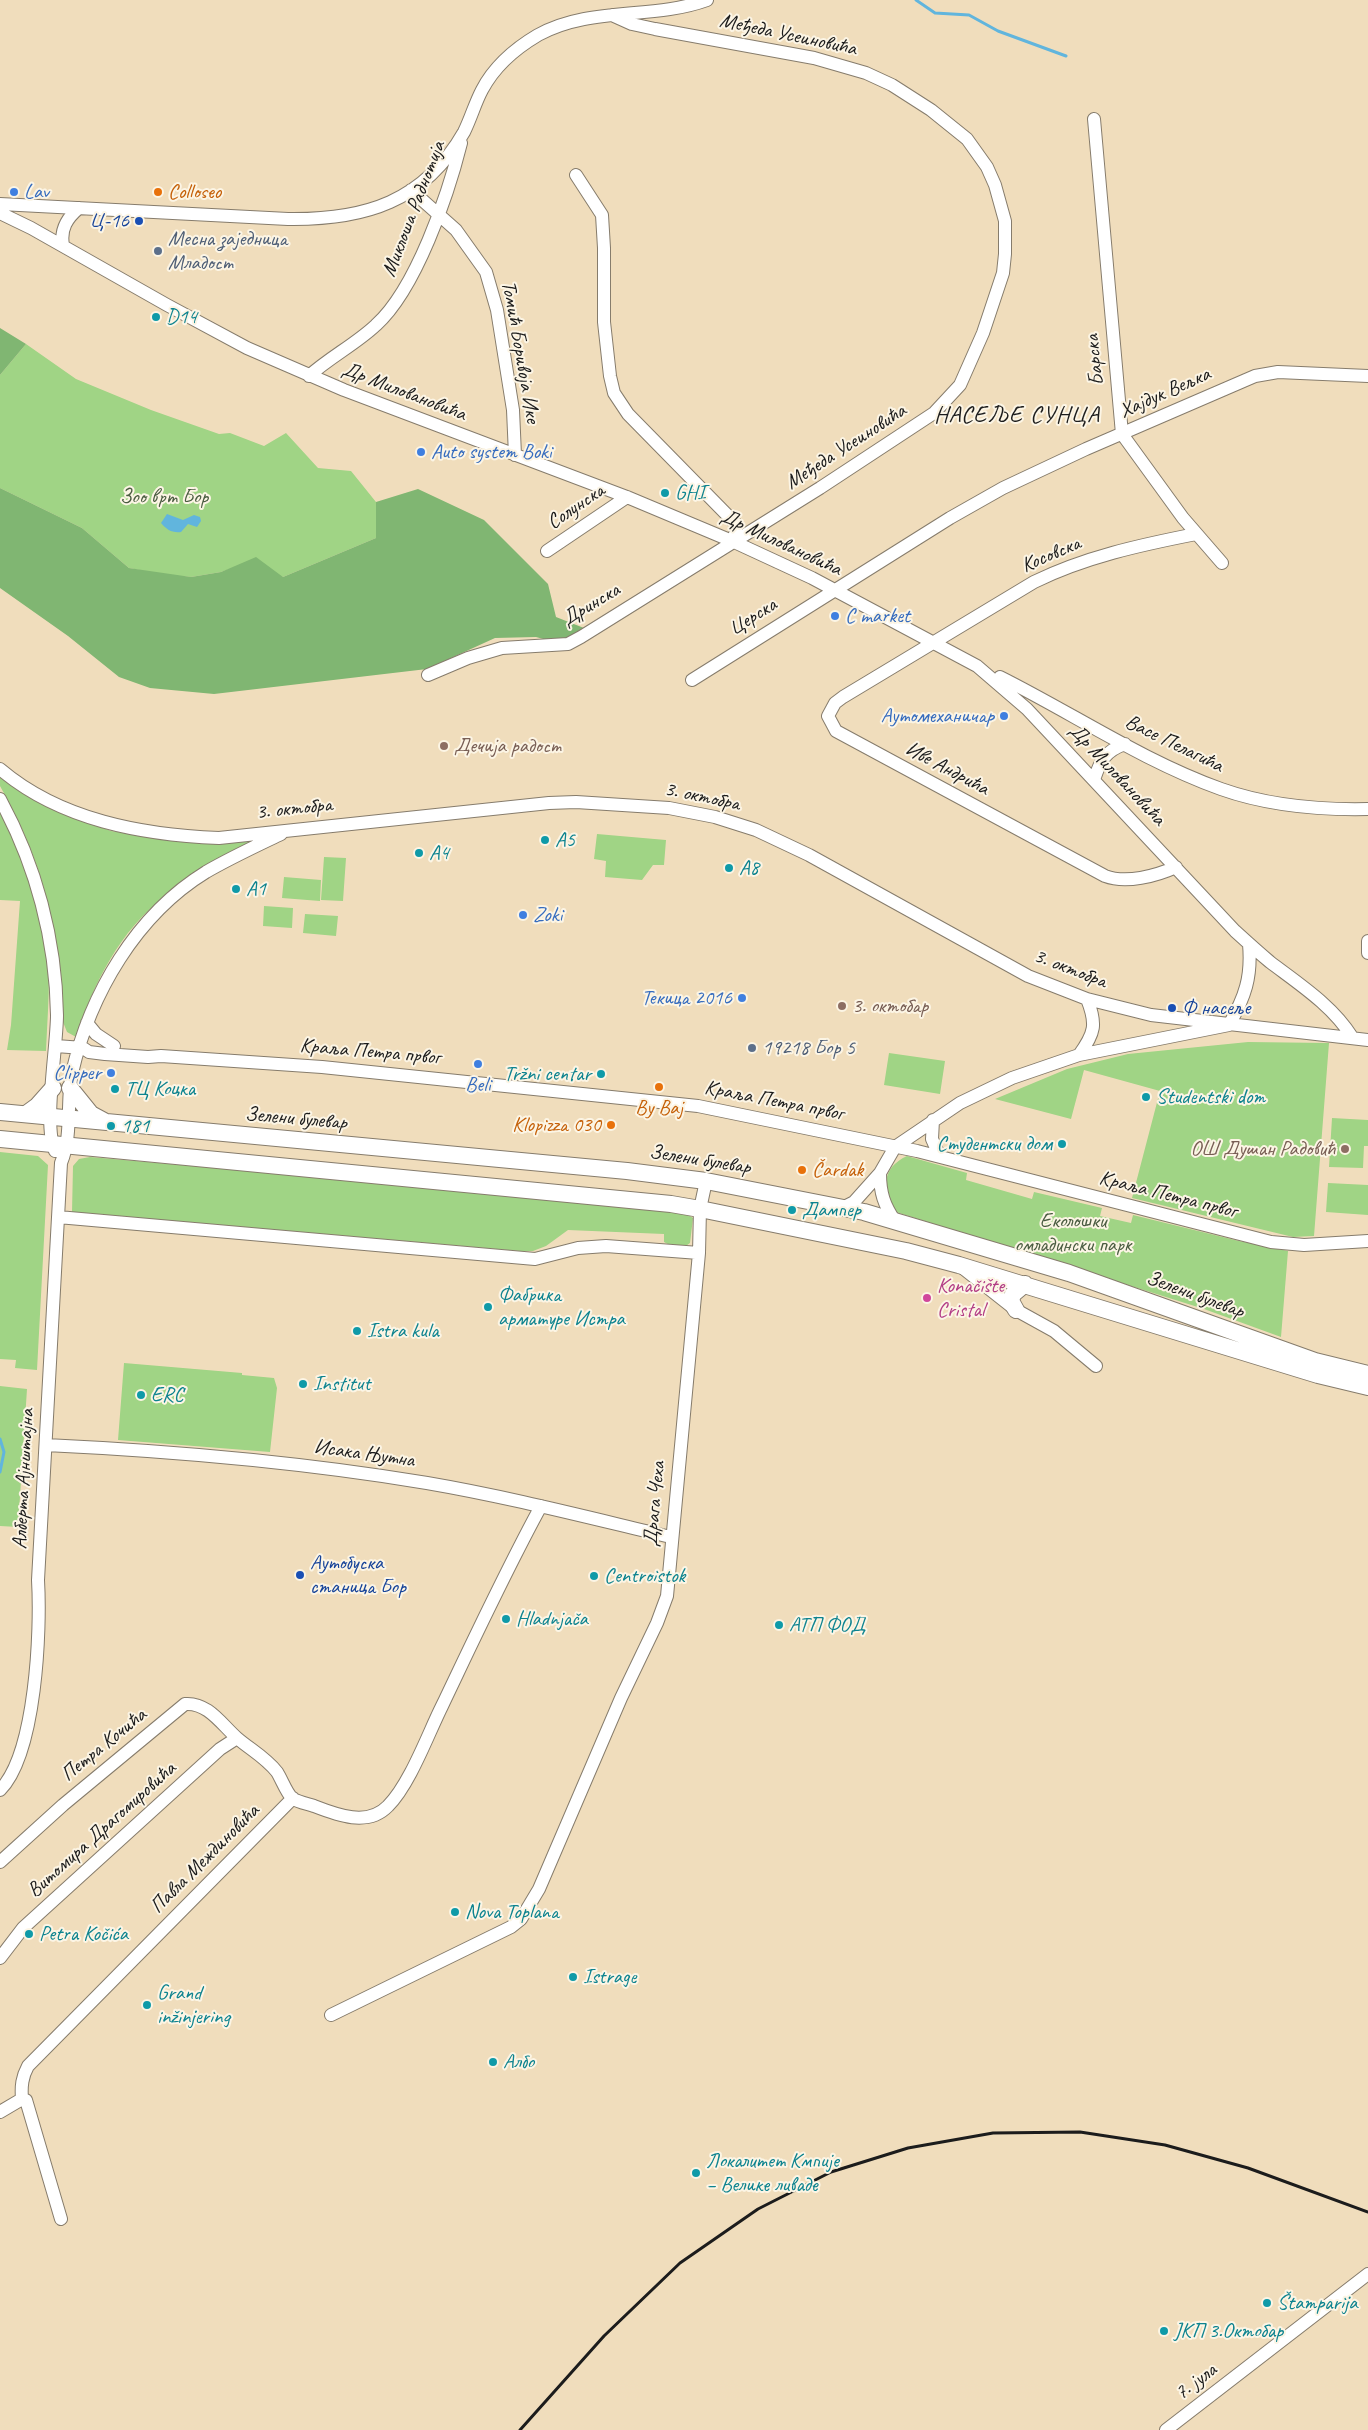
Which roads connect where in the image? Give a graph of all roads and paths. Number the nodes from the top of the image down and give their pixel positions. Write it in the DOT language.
graph roads {
  1 [pos="707,0"];
  2 [pos="612,15"];
  3 [pos="1094,119"];
  4 [pos="463,133"];
  5 [pos="576,175"];
  6 [pos="411,190"];
  7 [pos="0,204"];
  8 [pos="79,208"];
  9 [pos="0,213"];
  10 [pos="438,213"];
  11 [pos="63,245"];
  12 [pos="309,376"];
  13 [pos="1368,376"];
  14 [pos="1122,434"];
  15 [pos="516,455"];
  16 [pos="627,497"];
  17 [pos="1196,534"];
  18 [pos="732,541"];
  19 [pos="547,550"];
  20 [pos="1222,563"];
  21 [pos="836,590"];
  22 [pos="934,642"];
  23 [pos="977,666"];
  24 [pos="428,675"];
  25 [pos="692,680"];
  26 [pos="1124,744"];
  27 [pos="0,768"];
  28 [pos="1094,780"];
  29 [pos="0,799"];
  30 [pos="1368,809"];
  31 [pos="288,831"];
  32 [pos="1176,867"];
  33 [pos="1368,941"];
  34 [pos="1249,944"];
  35 [pos="1368,954"];
  36 [pos="1088,999"];
  37 [pos="87,1023"];
  38 [pos="1228,1025"];
  39 [pos="1352,1037"];
  40 [pos="1368,1040"];
  41 [pos="56,1046"];
  42 [pos="114,1046"];
  43 [pos="81,1048"];
  44 [pos="1079,1054"];
  45 [pos="160,1056"];
  46 [pos="53,1088"];
  47 [pos="70,1088"];
  48 [pos="0,1112"];
  49 [pos="26,1114"];
  50 [pos="51,1116"];
  51 [pos="69,1118"];
  52 [pos="933,1120"];
  53 [pos="106,1122"];
  54 [pos="0,1140"];
  55 [pos="59,1145"];
  56 [pos="896,1147"];
  57 [pos="940,1157"];
  58 [pos="880,1173"];
  59 [pos="706,1181"];
  60 [pos="844,1208"];
  61 [pos="700,1209"];
  62 [pos="58,1217"];
  63 [pos="895,1221"];
  64 [pos="1368,1241"];
  65 [pos="699,1253"];
  66 [pos="959,1265"];
  67 [pos="1025,1284"];
  68 [pos="1016,1310"];
  69 [pos="1096,1366"];
  70 [pos="1368,1374"];
  71 [pos="1368,1387"];
  72 [pos="46,1445"];
  73 [pos="541,1506"];
  74 [pos="671,1537"];
  75 [pos="237,1738"];
  76 [pos="0,1790"];
  77 [pos="293,1798"];
  78 [pos="0,1862"];
  79 [pos="0,1958"];
  80 [pos="331,2015"];
  81 [pos="22,2099"];
  82 [pos="0,2112"];
  83 [pos="61,2219"];
  84 [pos="1368,2274"];
  85 [pos="1166,2430"];
  1 -- 2 [label="street"];
  2 -- 4 [label="street"];
  2 -- 18 [label="street, Међеда Усеиновића"];
  3 -- 14 [label="street, Барска"];
  4 -- 6 [label="street"];
  4 -- 10 [label="street, Миклоша Раднотија"];
  5 -- 18 [label="street"];
  6 -- 8 [label="street"];
  6 -- 10 [label="street, Томић Боривоја Ике"];
  7 -- 8 [label="street"];
  8 -- 11 [label="street"];
  9 -- 11 [label="street, Др Миловановића"];
  10 -- 12 [label="street, Миклоша Раднотија"];
  10 -- 15 [label="street, Томић Боривоја Ике"];
  11 -- 12 [label="street, Др Миловановића"];
  12 -- 15 [label="street, Др Миловановића"];
  13 -- 14 [label="street, Хајдук Вељка"];
  14 -- 17 [label="street"];
  14 -- 21 [label="street, Хајдук Вељка"];
  15 -- 16 [label="street, Др Миловановића"];
  16 -- 18 [label="street, Др Миловановића"];
  16 -- 19 [label="street, Солунска"];
  17 -- 20 [label="street"];
  17 -- 22 [label="street, Косовска"];
  18 -- 21 [label="street, Др Миловановића"];
  18 -- 24 [label="street, Дринска"];
  21 -- 22 [label="street, Др Миловановића"];
  21 -- 25 [label="street, Церска"];
  22 -- 23 [label="street, Др Миловановића"];
  22 -- 32 [label="street, Иве Андрића"];
  23 -- 26 [label="street, Васе Пелагића"];
  23 -- 28 [label="street, Др Миловановића"];
  26 -- 28 [label="street"];
  26 -- 30 [label="street, Васе Пелагића"];
  27 -- 31 [label="street, 3. октобра"];
  28 -- 32 [label="street, Др Миловановића"];
  29 -- 41 [label="street"];
  31 -- 36 [label="street, 3. октобра"];
  31 -- 37 [label="street"];
  32 -- 34 [label="street, Др Миловановића"];
  33 -- 35 [label="street"];
  34 -- 38 [label="street"];
  34 -- 39 [label="street, Др Миловановића"];
  36 -- 38 [label="street, 3. октобра"];
  36 -- 44 [label="street"];
  37 -- 42 [label="street"];
  37 -- 43 [label="street"];
  38 -- 39 [label="street, 3. октобра"];
  38 -- 44 [label="street"];
  39 -- 40 [label="street, 3. октобра"];
  41 -- 43 [label="street, Краља Петра првог"];
  41 -- 46 [label="street"];
  42 -- 43 [label="street, Краља Петра првог"];
  42 -- 45 [label="street, Краља Петра првог"];
  43 -- 45 [label="street, Краља Петра првог"];
  43 -- 47 [label="street"];
  44 -- 52 [label="street"];
  45 -- 56 [label="street, Краља Петра првог"];
  46 -- 49 [label="street"];
  46 -- 50 [label="street"];
  47 -- 51 [label="street"];
  47 -- 53 [label="street"];
  48 -- 49 [label="street, Зелени булевар"];
  49 -- 50 [label="street, Зелени булевар"];
  50 -- 51 [label="street, Зелени булевар"];
  50 -- 55 [label="street"];
  51 -- 53 [label="street, Зелени булевар"];
  51 -- 55 [label="street"];
  52 -- 56 [label="street"];
  52 -- 57 [label="street"];
  53 -- 59 [label="street, Зелени булевар"];
  54 -- 55 [label="street, Зелени булевар"];
  55 -- 61 [label="street, Зелени булевар"];
  55 -- 62 [label="street, Алберта Ајнштајна"];
  56 -- 57 [label="street, Краља Петра првог"];
  56 -- 58 [label="street"];
  57 -- 64 [label="street, Краља Петра првог"];
  58 -- 60 [label="street"];
  58 -- 63 [label="street"];
  59 -- 60 [label="street, Зелени булевар"];
  59 -- 61 [label="street, Драга Чеха"];
  60 -- 63 [label="street, Зелени булевар"];
  61 -- 65 [label="street, Драга Чеха"];
  61 -- 66 [label="street, Зелени булевар"];
  62 -- 65 [label="street"];
  62 -- 72 [label="street, Алберта Ајнштајна"];
  63 -- 70 [label="street, Зелени булевар"];
  65 -- 74 [label="street, Драга Чеха"];
  66 -- 67 [label="street, Зелени булевар"];
  66 -- 68 [label="street"];
  67 -- 68 [label="street"];
  67 -- 71 [label="street, Зелени булевар"];
  68 -- 69 [label="street"];
  72 -- 73 [label="street, Исака Њутна"];
  72 -- 76 [label="street, Алберта Ајнштајна"];
  73 -- 74 [label="street, Исака Њутна"];
  73 -- 77 [label="street"];
  74 -- 80 [label="street, Драга Чеха"];
  75 -- 77 [label="street"];
  75 -- 78 [label="street, Петра Кочића"];
  75 -- 79 [label="street, Витомира Драгомировића"];
  77 -- 81 [label="street, Павла Междиновића"];
  81 -- 82 [label="street"];
  81 -- 83 [label="street"];
  84 -- 85 [label="street, 7. јула"];
}
